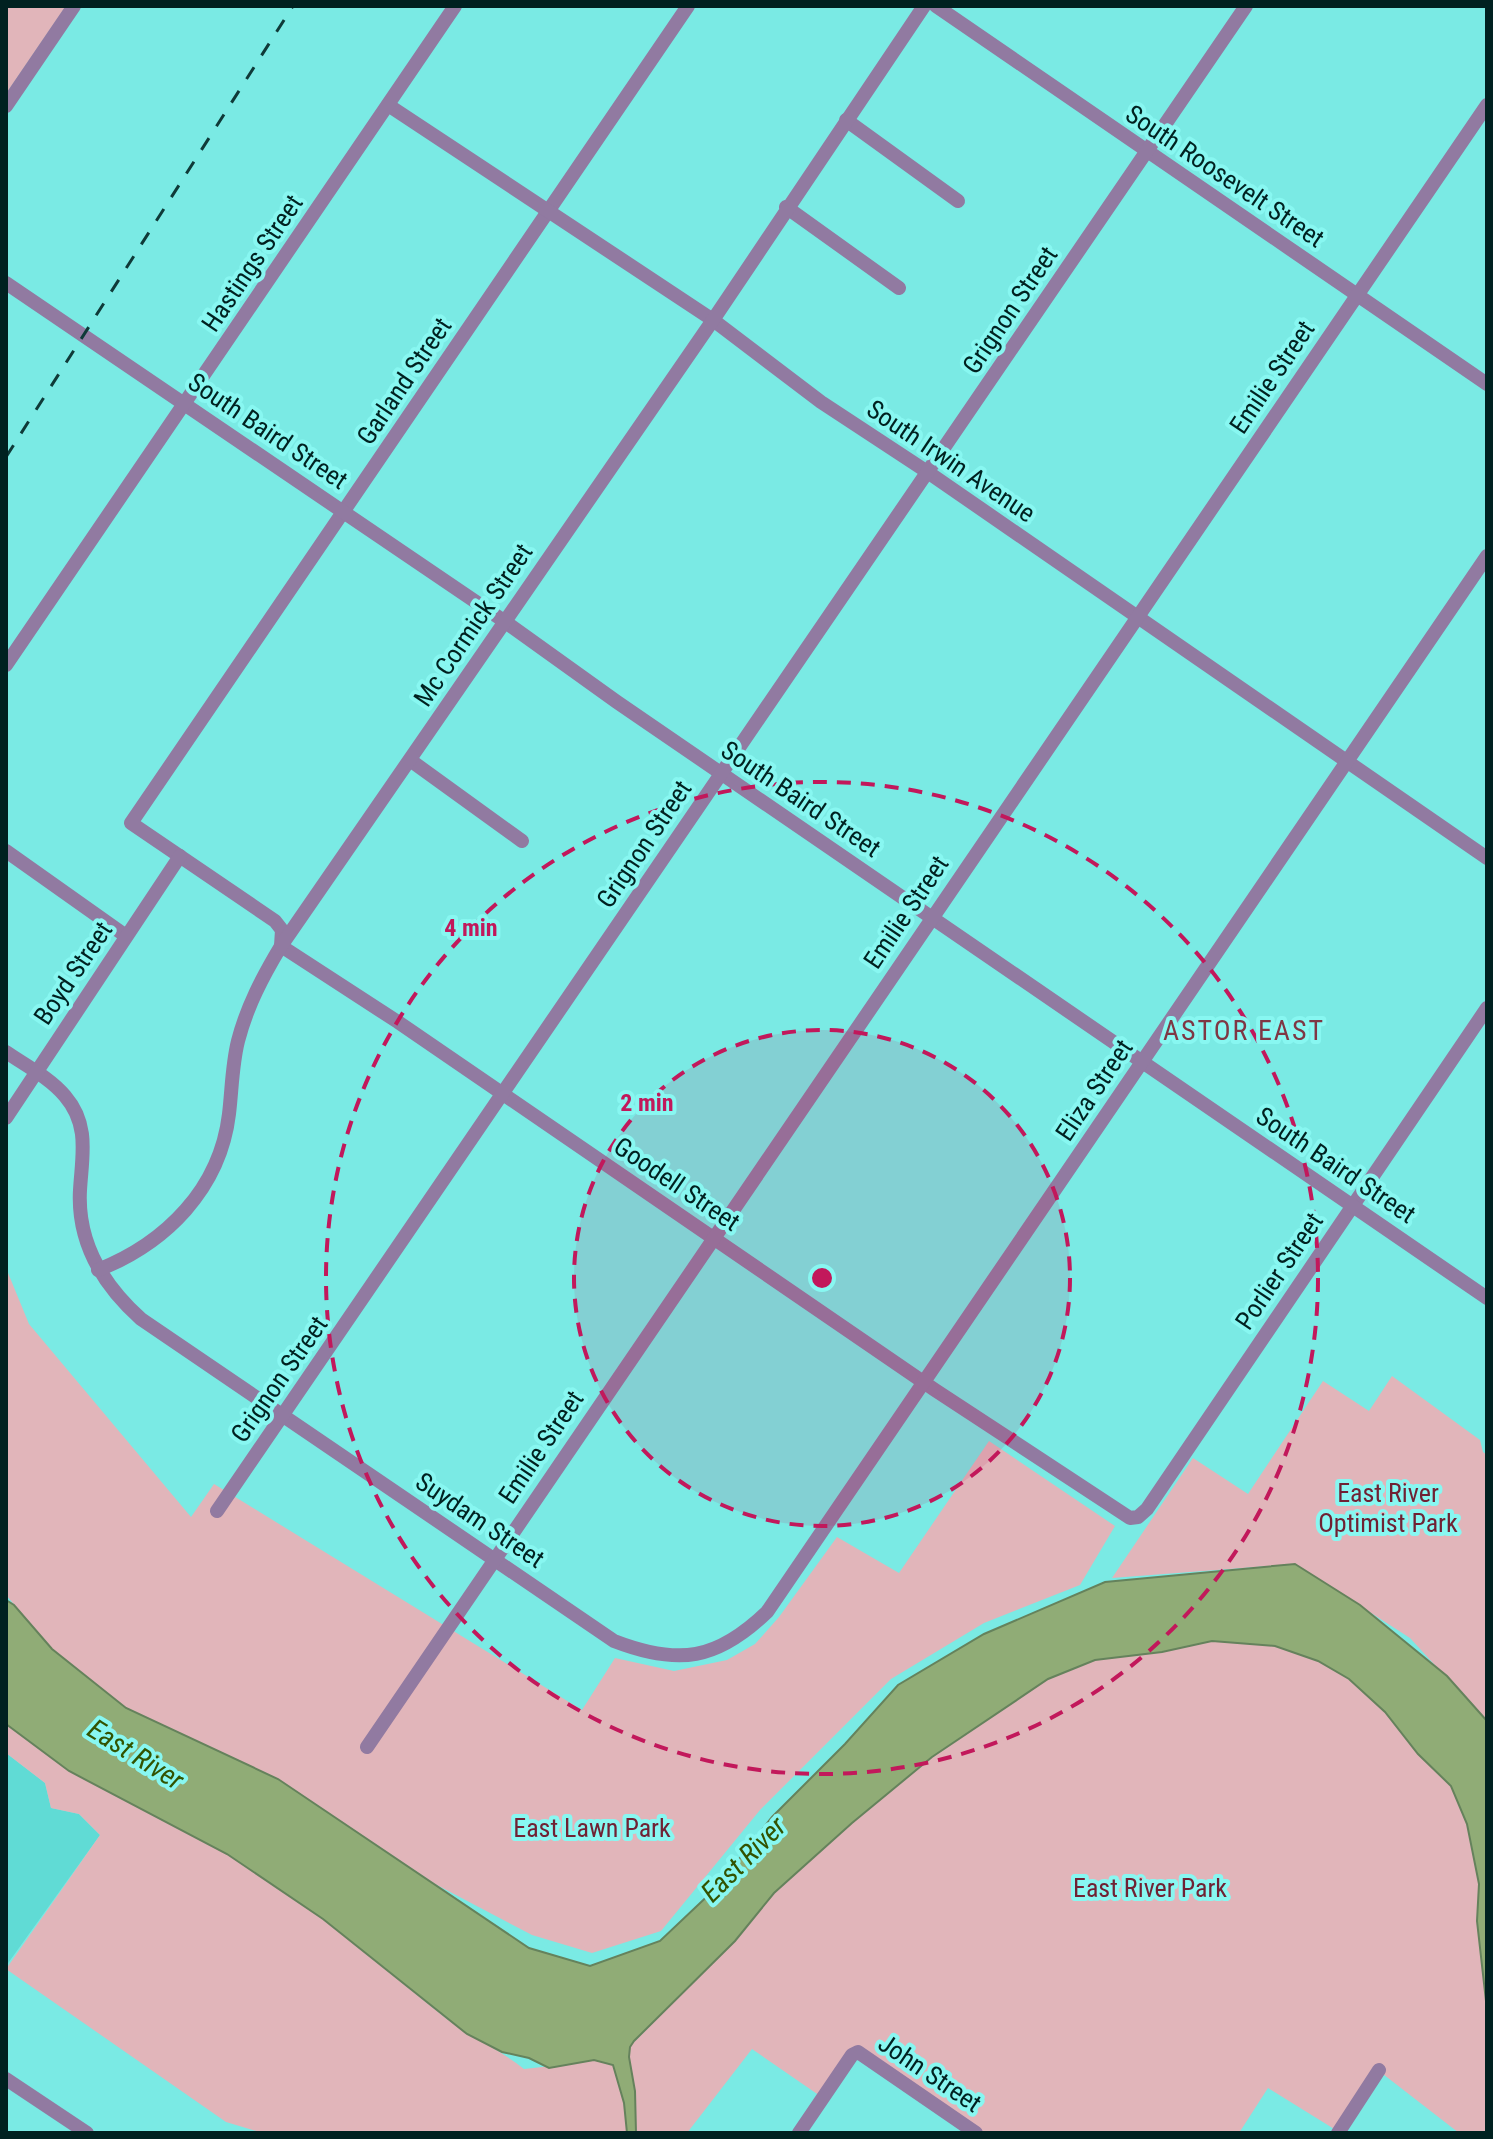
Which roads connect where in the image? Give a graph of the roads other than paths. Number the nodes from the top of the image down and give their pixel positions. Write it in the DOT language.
graph roads {
  1 [pos="74,6"];
  2 [pos="455,6"];
  3 [pos="688,6"];
  4 [pos="924,6"];
  5 [pos="936,6"];
  6 [pos="1246,6"];
  7 [pos="388,105"];
  8 [pos="1487,105"];
  9 [pos="6,106"];
  10 [pos="846,120"];
  11 [pos="1147,151"];
  12 [pos="958,201"];
  13 [pos="786,207"];
  14 [pos="548,212"];
  15 [pos="6,283"];
  16 [pos="899,288"];
  17 [pos="1358,296"];
  18 [pos="713,320"];
  19 [pos="1487,384"];
  20 [pos="185,404"];
  21 [pos="929,473"];
  22 [pos="345,512"];
  23 [pos="1487,556"];
  24 [pos="1136,618"];
  25 [pos="504,621"];
  26 [pos="6,665"];
  27 [pos="410,760"];
  28 [pos="1347,762"];
  29 [pos="721,773"];
  30 [pos="131,823"];
  31 [pos="522,841"];
  32 [pos="6,851"];
  33 [pos="180,856"];
  34 [pos="1487,858"];
  35 [pos="932,917"];
  36 [pos="126,936"];
  37 [pos="281,946"];
  38 [pos="1487,1008"];
  39 [pos="6,1052"];
  40 [pos="1142,1062"];
  41 [pos="36,1072"];
  42 [pos="503,1094"];
  43 [pos="6,1118"];
  44 [pos="1352,1206"];
  45 [pos="713,1238"];
  46 [pos="98,1270"];
  47 [pos="1487,1298"];
  48 [pos="923,1382"];
  49 [pos="284,1415"];
  50 [pos="217,1511"];
  51 [pos="1135,1518"];
  52 [pos="494,1559"];
  53 [pos="767,1612"];
  54 [pos="367,1747"];
  55 [pos="1379,2070"];
  56 [pos="6,2079"];
  57 [pos="80,2131"];
  58 [pos="972,2132"];
  59 [pos="799,2133"];
  60 [pos="1339,2133"];
  1 -- 9 [label="street"];
  2 -- 7 [label="street, Hastings Street"];
  3 -- 14 [label="street, Garland Street"];
  4 -- 10 [label="street, Mc Cormick Street"];
  5 -- 11 [label="street, South Roosevelt Street"];
  6 -- 11 [label="street, Grignon Street"];
  7 -- 14 [label="street, South Irwin Avenue"];
  7 -- 20 [label="street, Hastings Street"];
  8 -- 17 [label="street, Emilie Street"];
  10 -- 12 [label="street"];
  10 -- 13 [label="street, Mc Cormick Street"];
  11 -- 17 [label="street, South Roosevelt Street"];
  11 -- 21 [label="street, Grignon Street"];
  13 -- 16 [label="street"];
  13 -- 18 [label="street, Mc Cormick Street"];
  14 -- 18 [label="street, South Irwin Avenue"];
  14 -- 22 [label="street, Garland Street"];
  15 -- 20 [label="street, South Baird Street"];
  17 -- 19 [label="street, South Roosevelt Street"];
  17 -- 24 [label="street, Emilie Street"];
  18 -- 21 [label="street, South Irwin Avenue"];
  18 -- 25 [label="street, Mc Cormick Street"];
  20 -- 22 [label="street, South Baird Street"];
  20 -- 26 [label="street, Hastings Street"];
  21 -- 24 [label="street, South Irwin Avenue"];
  21 -- 29 [label="street, Grignon Street"];
  22 -- 25 [label="street, South Baird Street"];
  22 -- 30 [label="street, Garland Street"];
  23 -- 28 [label="street, Eliza Street"];
  24 -- 28 [label="street, South Irwin Avenue"];
  24 -- 35 [label="street, Emilie Street"];
  25 -- 27 [label="street, Mc Cormick Street"];
  25 -- 29 [label="street, South Baird Street"];
  27 -- 31 [label="street"];
  27 -- 37 [label="street, Mc Cormick Street"];
  28 -- 34 [label="street, South Irwin Avenue"];
  28 -- 40 [label="street, Eliza Street"];
  29 -- 35 [label="street, South Baird Street"];
  29 -- 42 [label="street, Grignon Street"];
  30 -- 33 [label="street, Goodell Street"];
  32 -- 36 [label="street"];
  33 -- 36 [label="street, Boyd Street"];
  33 -- 37 [label="street, Goodell Street"];
  35 -- 40 [label="street, South Baird Street"];
  35 -- 45 [label="street, Emilie Street"];
  36 -- 41 [label="street, Boyd Street"];
  37 -- 42 [label="street, Goodell Street"];
  37 -- 46 [label="street, Mc Cormick Street"];
  38 -- 44 [label="street, Porlier Street"];
  39 -- 41 [label="street, Suydam Street"];
  40 -- 44 [label="street, South Baird Street"];
  40 -- 48 [label="street, Eliza Street"];
  41 -- 43 [label="street, Boyd Street"];
  41 -- 46 [label="street, Suydam Street"];
  42 -- 45 [label="street, Goodell Street"];
  42 -- 49 [label="street, Grignon Street"];
  44 -- 47 [label="street, South Baird Street"];
  44 -- 51 [label="street, Porlier Street"];
  45 -- 48 [label="street, Goodell Street"];
  45 -- 52 [label="street, Emilie Street"];
  46 -- 49 [label="street, Suydam Street"];
  48 -- 51 [label="street, Goodell Street"];
  48 -- 53 [label="street, Eliza Street"];
  49 -- 50 [label="street, Grignon Street"];
  49 -- 52 [label="street, Suydam Street"];
  52 -- 53 [label="street, Suydam Street"];
  52 -- 54 [label="street, Emilie Street"];
  55 -- 60 [label="street"];
  56 -- 57 [label="street"];
  58 -- 59 [label="street, John Street"];
}
